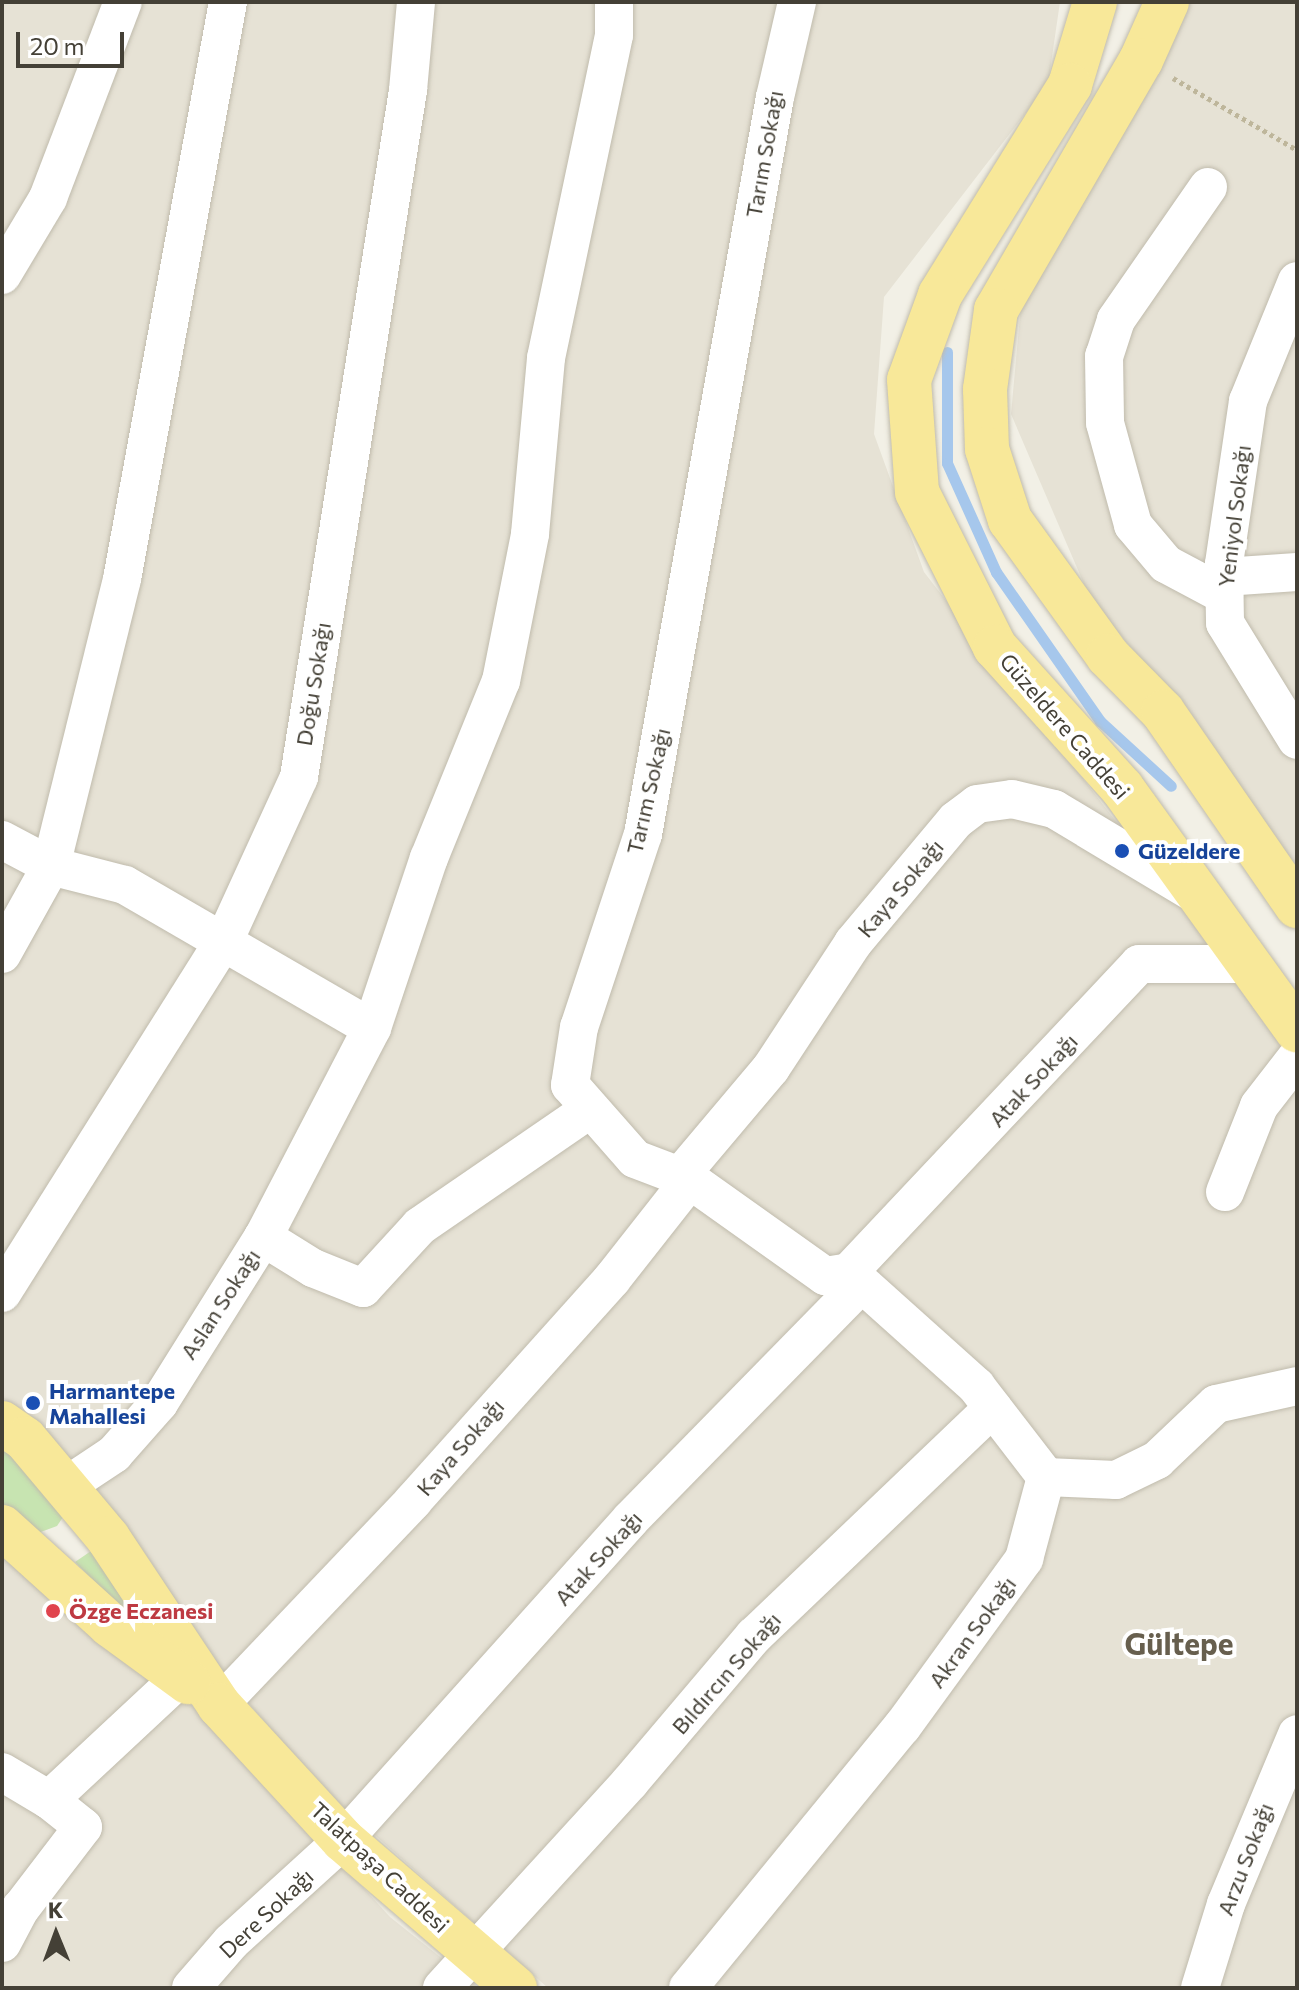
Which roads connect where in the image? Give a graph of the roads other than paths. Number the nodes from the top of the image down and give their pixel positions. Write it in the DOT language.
graph roads {
  1 [pos="123,2"];
  2 [pos="228,2"];
  3 [pos="416,2"];
  4 [pos="614,2"];
  5 [pos="797,2"];
  6 [pos="1095,2"];
  7 [pos="1112,2"];
  8 [pos="1166,5"];
  9 [pos="1208,187"];
  10 [pos="2,275"];
  11 [pos="1297,281"];
  12 [pos="1297,572"];
  13 [pos="1224,586"];
  14 [pos="1297,740"];
  15 [pos="2,840"];
  16 [pos="51,866"];
  17 [pos="1200,897"];
  18 [pos="1297,906"];
  19 [pos="224,941"];
  20 [pos="2,954"];
  21 [pos="1249,964"];
  22 [pos="372,1028"];
  23 [pos="1297,1031"];
  24 [pos="1297,1057"];
  25 [pos="590,1109"];
  26 [pos="685,1178"];
  27 [pos="1225,1192"];
  28 [pos="263,1237"];
  29 [pos="855,1278"];
  30 [pos="2,1293"];
  31 [pos="1297,1386"];
  32 [pos="993,1408"];
  33 [pos="7,1424"];
  34 [pos="1046,1477"];
  35 [pos="74,1495"];
  36 [pos="14,1540"];
  37 [pos="181,1677"];
  38 [pos="219,1705"];
  39 [pos="1297,1734"];
  40 [pos="2,1772"];
  41 [pos="49,1800"];
  42 [pos="343,1840"];
  43 [pos="2,1943"];
  44 [pos="471,1951"];
  45 [pos="191,1988"];
  46 [pos="442,1988"];
  47 [pos="515,1988"];
  48 [pos="688,1988"];
  49 [pos="1200,1988"];
  1 -- 10 [label="street"];
  2 -- 16 [label="street"];
  3 -- 19 [label="street, Doğu Sokağı"];
  4 -- 22 [label="street"];
  5 -- 25 [label="street, Tarım Sokağı"];
  6 -- 17 [label="main road, Güzeldere Caddesi"];
  7 -- 8 [label="main road"];
  8 -- 18 [label="main road"];
  9 -- 13 [label="street"];
  11 -- 13 [label="street, Yeniyol Sokağı"];
  12 -- 13 [label="street"];
  13 -- 14 [label="street, Yeniyol Sokağı"];
  15 -- 16 [label="street"];
  16 -- 19 [label="street"];
  16 -- 20 [label="street"];
  17 -- 21 [label="main road, Güzeldere Caddesi"];
  17 -- 26 [label="street, Kaya Sokağı"];
  19 -- 22 [label="street"];
  19 -- 30 [label="street, Doğu Sokağı"];
  21 -- 23 [label="main road, Güzeldere Caddesi"];
  21 -- 29 [label="street, Atak Sokağı"];
  22 -- 28 [label="street"];
  24 -- 27 [label="street"];
  25 -- 26 [label="street, Tarım Sokağı"];
  25 -- 28 [label="street, Aslan Sokağı"];
  26 -- 29 [label="street, Tarım Sokağı"];
  26 -- 38 [label="street, Kaya Sokağı"];
  28 -- 35 [label="street, Aslan Sokağı"];
  29 -- 32 [label="street"];
  29 -- 42 [label="street, Atak Sokağı"];
  31 -- 34 [label="street"];
  32 -- 34 [label="street"];
  32 -- 44 [label="street, Bıldırcın Sokağı"];
  33 -- 35 [label="main road, Talatpaşa Caddesi"];
  34 -- 48 [label="street, Akran Sokağı"];
  35 -- 36 [label="main road"];
  35 -- 38 [label="main road, Talatpaşa Caddesi"];
  36 -- 37 [label="main road, Talatpaşa Caddesi"];
  37 -- 38 [label="main road, Talatpaşa Caddesi"];
  37 -- 41 [label="street"];
  38 -- 42 [label="main road, Talatpaşa Caddesi"];
  39 -- 49 [label="street, Arzu Sokağı"];
  40 -- 41 [label="street"];
  41 -- 43 [label="street"];
  42 -- 44 [label="main road, Talatpaşa Caddesi"];
  42 -- 45 [label="street, Dere Sokağı"];
  44 -- 46 [label="street, Bıldırcın Sokağı"];
  44 -- 47 [label="main road, Talatpaşa Caddesi"];
}
